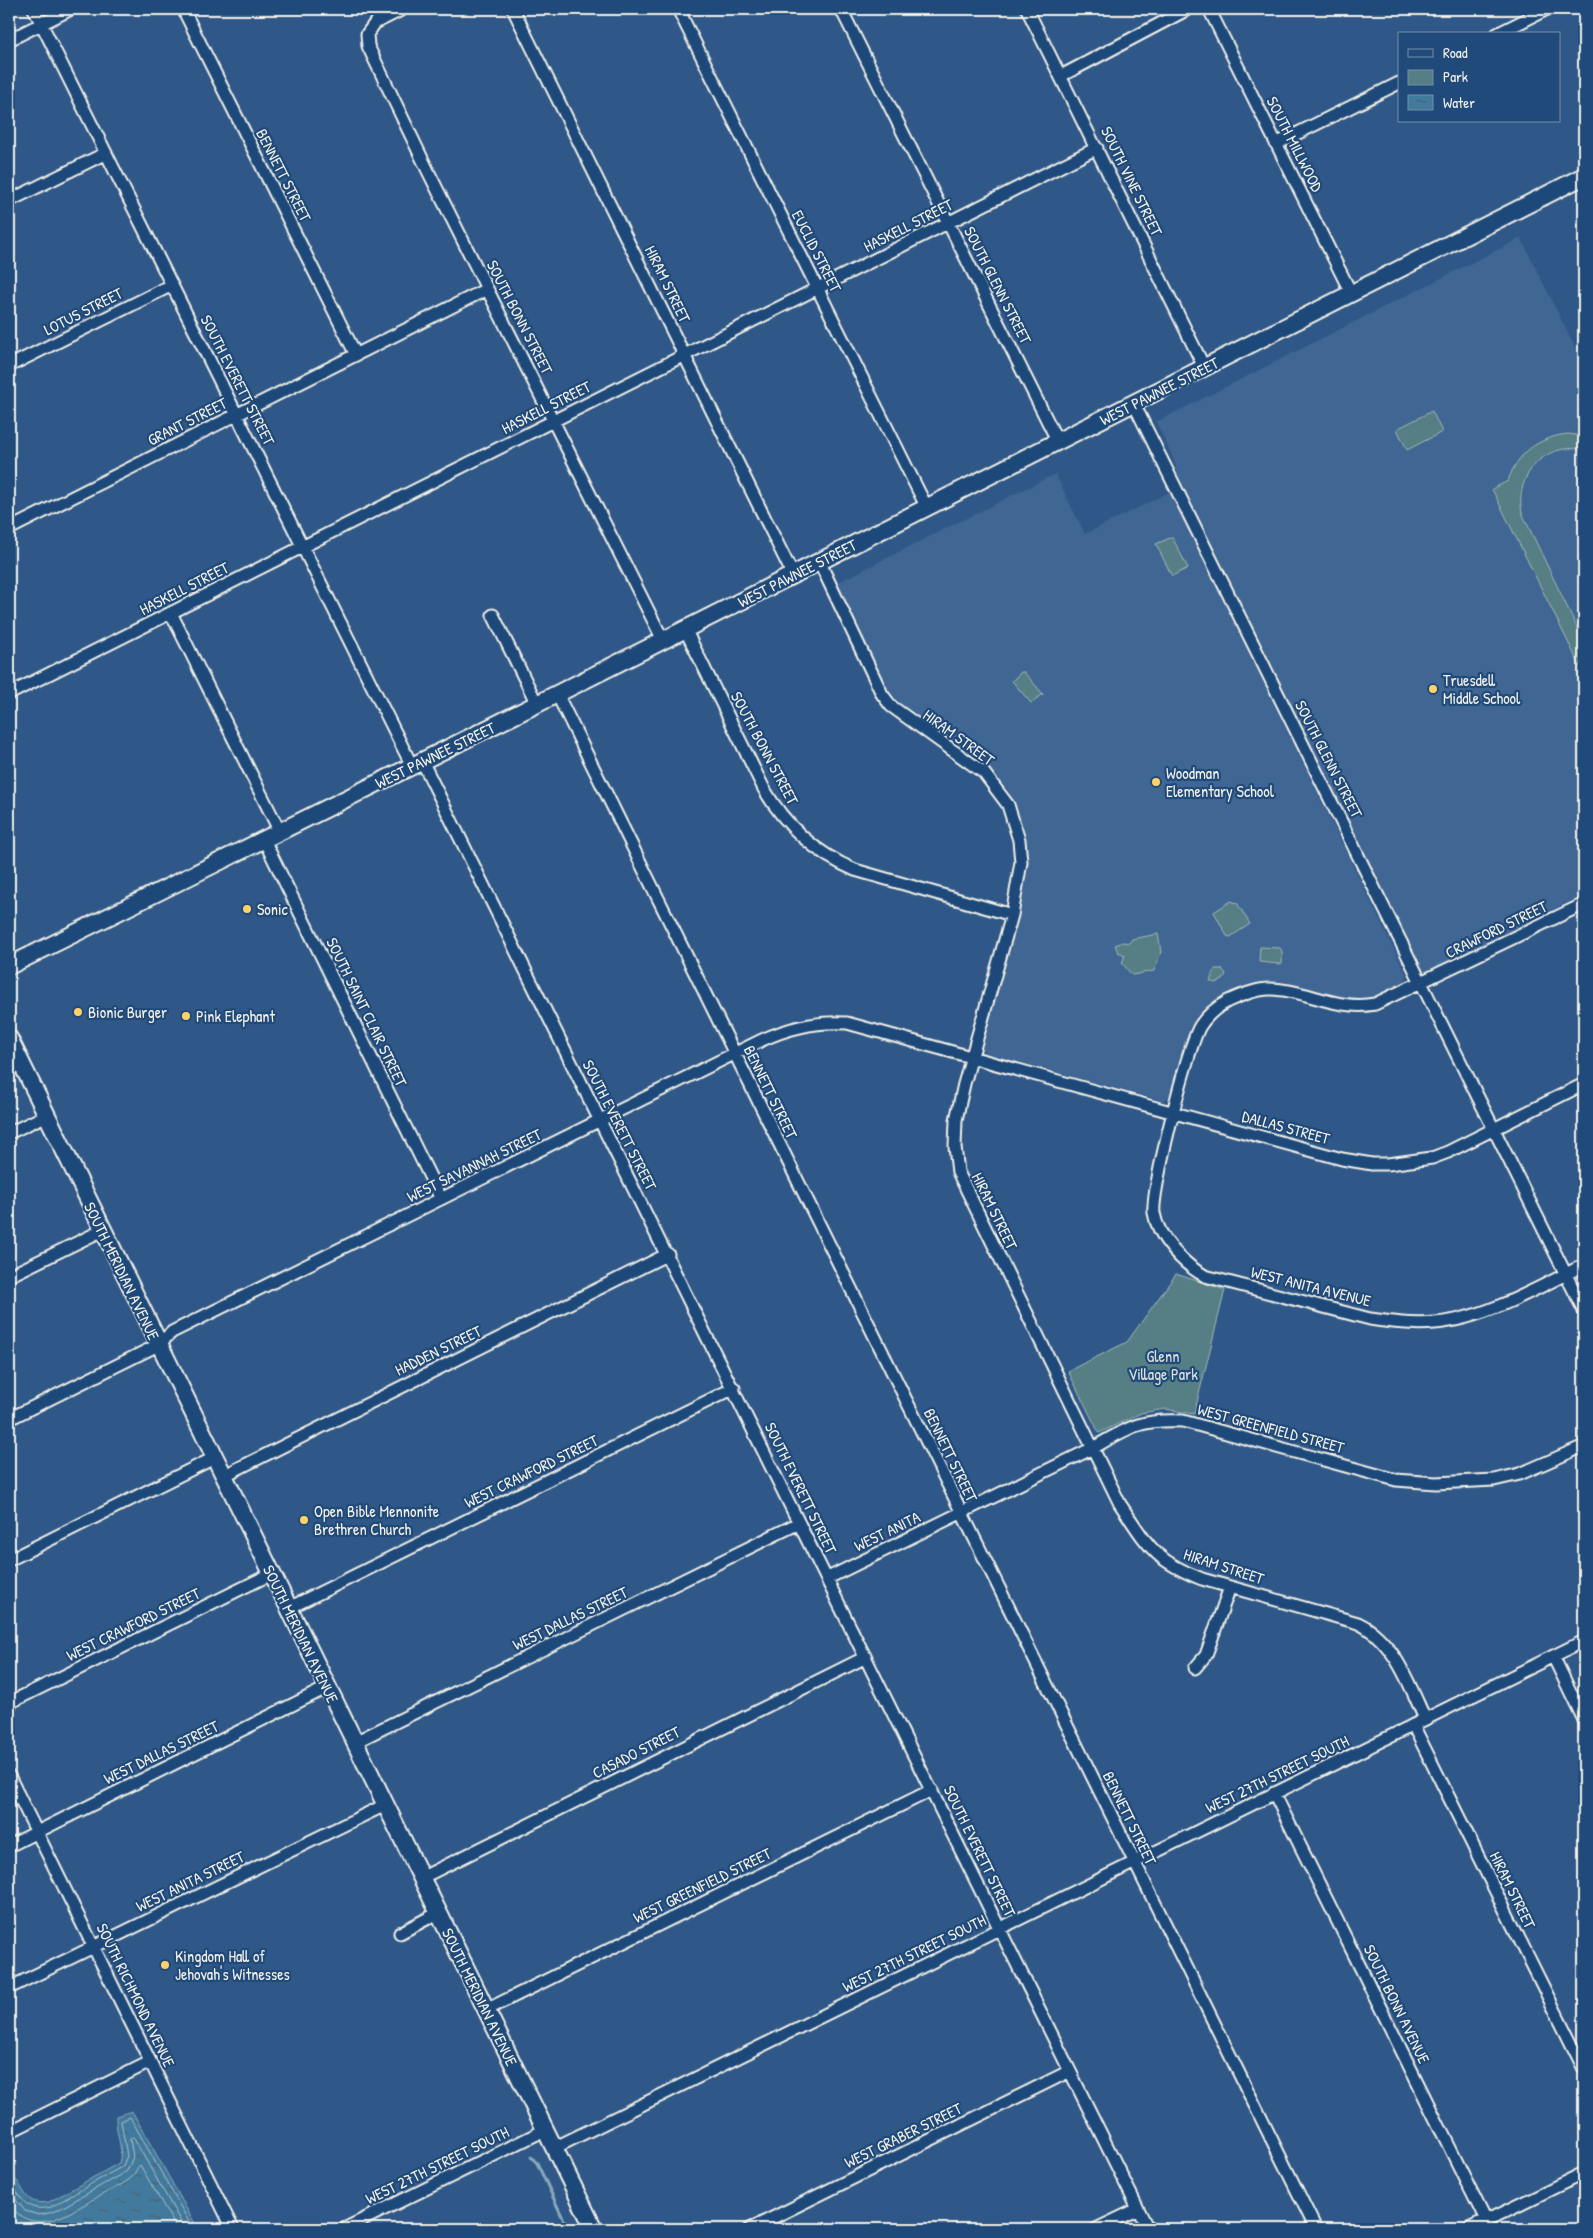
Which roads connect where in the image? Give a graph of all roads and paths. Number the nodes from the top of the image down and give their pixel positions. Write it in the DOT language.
graph roads {
  1 [pos="34,9"];
  2 [pos="71,9"];
  3 [pos="183,9"];
  4 [pos="403,9"];
  5 [pos="513,9"];
  6 [pos="678,9"];
  7 [pos="841,9"];
  8 [pos="1027,9"];
  9 [pos="1188,9"];
  10 [pos="1209,9"];
  11 [pos="1547,9"];
  12 [pos="41,24"];
  13 [pos="1501,32"];
  14 [pos="9,40"];
  15 [pos="1061,76"];
  16 [pos="1398,83"];
  17 [pos="1276,144"];
  18 [pos="1097,148"];
  19 [pos="106,153"];
  20 [pos="1583,181"];
  21 [pos="9,201"];
  22 [pos="948,223"];
  23 [pos="172,285"];
  24 [pos="818,288"];
  25 [pos="488,289"];
  26 [pos="1352,294"];
  27 [pos="356,355"];
  28 [pos="685,355"];
  29 [pos="9,366"];
  30 [pos="1205,369"];
  31 [pos="1134,404"];
  32 [pos="237,415"];
  33 [pos="554,421"];
  34 [pos="1058,442"];
  35 [pos="927,508"];
  36 [pos="9,529"];
  37 [pos="303,547"];
  38 [pos="819,562"];
  39 [pos="793,574"];
  40 [pos="171,613"];
  41 [pos="493,615"];
  42 [pos="685,629"];
  43 [pos="663,640"];
  44 [pos="9,694"];
  45 [pos="557,694"];
  46 [pos="537,704"];
  47 [pos="417,764"];
  48 [pos="280,832"];
  49 [pos="264,840"];
  50 [pos="1584,904"];
  51 [pos="1012,915"];
  52 [pos="9,966"];
  53 [pos="1422,983"];
  54 [pos="9,1038"];
  55 [pos="735,1054"];
  56 [pos="972,1057"];
  57 [pos="1584,1084"];
  58 [pos="1175,1112"];
  59 [pos="46,1114"];
  60 [pos="600,1121"];
  61 [pos="1494,1129"];
  62 [pos="9,1133"];
  63 [pos="441,1199"];
  64 [pos="103,1230"];
  65 [pos="668,1254"];
  66 [pos="1584,1265"];
  67 [pos="1566,1274"];
  68 [pos="9,1276"];
  69 [pos="1584,1311"];
  70 [pos="158,1344"];
  71 [pos="734,1388"];
  72 [pos="9,1419"];
  73 [pos="1584,1446"];
  74 [pos="1093,1448"];
  75 [pos="214,1458"];
  76 [pos="223,1476"];
  77 [pos="961,1512"];
  78 [pos="799,1523"];
  79 [pos="9,1560"];
  80 [pos="271,1574"];
  81 [pos="828,1578"];
  82 [pos="1230,1587"];
  83 [pos="289,1608"];
  84 [pos="1584,1641"];
  85 [pos="1552,1656"];
  86 [pos="866,1657"];
  87 [pos="1195,1668"];
  88 [pos="328,1687"];
  89 [pos="9,1703"];
  90 [pos="1425,1719"];
  91 [pos="1584,1720"];
  92 [pos="1413,1725"];
  93 [pos="355,1742"];
  94 [pos="9,1776"];
  95 [pos="932,1790"];
  96 [pos="1274,1794"];
  97 [pos="385,1805"];
  98 [pos="36,1832"];
  99 [pos="9,1846"];
  100 [pos="1134,1862"];
  101 [pos="421,1878"];
  102 [pos="438,1913"];
  103 [pos="1000,1929"];
  104 [pos="400,1933"];
  105 [pos="94,1946"];
  106 [pos="9,1988"];
  107 [pos="486,2010"];
  108 [pos="150,2062"];
  109 [pos="1584,2069"];
  110 [pos="1070,2071"];
  111 [pos="545,2130"];
  112 [pos="9,2132"];
  113 [pos="554,2148"];
  114 [pos="1584,2172"];
  115 [pos="1138,2209"];
  116 [pos="1488,2225"];
  117 [pos="233,2229"];
  118 [pos="344,2229"];
  119 [pos="594,2229"];
  120 [pos="750,2229"];
  121 [pos="1096,2229"];
  122 [pos="1148,2229"];
  123 [pos="1316,2229"];
  124 [pos="1468,2229"];
  1 -- 12 [label="street, SOUTH EVERETT STREET"];
  2 -- 12 [label="street"];
  3 -- 27 [label="street, BENNETT STREET"];
  4 -- 25 [label="street, SOUTH BONN STREET"];
  5 -- 28 [label="street, HIRAM STREET"];
  6 -- 24 [label="street, EUCLID STREET"];
  7 -- 22 [label="street, SOUTH GLENN STREET"];
  8 -- 15 [label="street, SOUTH VINE STREET"];
  9 -- 15 [label="street"];
  10 -- 17 [label="street, SOUTH MILLWOOD"];
  11 -- 13 [label="street"];
  12 -- 14 [label="street"];
  12 -- 19 [label="street, SOUTH EVERETT STREET"];
  15 -- 18 [label="street, SOUTH VINE STREET"];
  16 -- 17 [label="street"];
  17 -- 26 [label="street, SOUTH MILLWOOD"];
  18 -- 22 [label="street, HASKELL STREET"];
  18 -- 30 [label="street, SOUTH VINE STREET"];
  19 -- 21 [label="street"];
  19 -- 23 [label="street, SOUTH EVERETT STREET"];
  20 -- 26 [label="main road, WEST PAWNEE STREET"];
  22 -- 24 [label="street, HASKELL STREET"];
  22 -- 34 [label="street, SOUTH GLENN STREET"];
  23 -- 29 [label="street, LOTUS STREET"];
  23 -- 32 [label="street, SOUTH EVERETT STREET"];
  24 -- 28 [label="street, HASKELL STREET"];
  24 -- 35 [label="street, EUCLID STREET"];
  25 -- 27 [label="street, GRANT STREET"];
  25 -- 33 [label="street, SOUTH BONN STREET"];
  26 -- 30 [label="main road, WEST PAWNEE STREET"];
  27 -- 32 [label="street, GRANT STREET"];
  28 -- 33 [label="street, HASKELL STREET"];
  28 -- 39 [label="street, HIRAM STREET"];
  30 -- 31 [label="main road, WEST PAWNEE STREET"];
  31 -- 34 [label="main road, WEST PAWNEE STREET"];
  31 -- 53 [label="street, SOUTH GLENN STREET"];
  32 -- 36 [label="street, GRANT STREET"];
  32 -- 37 [label="street, SOUTH EVERETT STREET"];
  33 -- 37 [label="street, HASKELL STREET"];
  33 -- 43 [label="street, SOUTH BONN STREET"];
  34 -- 35 [label="main road, WEST PAWNEE STREET"];
  35 -- 38 [label="main road, WEST PAWNEE STREET"];
  37 -- 40 [label="street, HASKELL STREET"];
  37 -- 47 [label="street, SOUTH EVERETT STREET"];
  38 -- 39 [label="main road, WEST PAWNEE STREET"];
  38 -- 51 [label="street, HIRAM STREET"];
  39 -- 42 [label="main road, WEST PAWNEE STREET"];
  40 -- 44 [label="street, HASKELL STREET"];
  40 -- 48 [label="street"];
  41 -- 46 [label="street"];
  42 -- 43 [label="main road, WEST PAWNEE STREET"];
  42 -- 51 [label="street, SOUTH BONN STREET"];
  43 -- 45 [label="main road, WEST PAWNEE STREET"];
  45 -- 46 [label="main road, WEST PAWNEE STREET"];
  45 -- 55 [label="street, BENNETT STREET"];
  46 -- 47 [label="main road, WEST PAWNEE STREET"];
  47 -- 48 [label="main road, WEST PAWNEE STREET"];
  47 -- 60 [label="street, SOUTH EVERETT STREET"];
  48 -- 49 [label="main road, WEST PAWNEE STREET"];
  49 -- 52 [label="main road, WEST PAWNEE STREET"];
  49 -- 63 [label="street, SOUTH SAINT CLAIR STREET"];
  50 -- 53 [label="street, CRAWFORD STREET"];
  51 -- 56 [label="street, HIRAM STREET"];
  53 -- 58 [label="street"];
  53 -- 61 [label="street, SOUTH GLENN STREET"];
  54 -- 59 [label="main road, SOUTH MERIDIAN AVENUE"];
  55 -- 56 [label="street, WEST SAVANNAH STREET"];
  55 -- 60 [label="street, WEST SAVANNAH STREET"];
  55 -- 77 [label="street, BENNETT STREET"];
  56 -- 58 [label="street, DALLAS STREET"];
  56 -- 74 [label="street, HIRAM STREET"];
  57 -- 61 [label="street, DALLAS STREET"];
  58 -- 61 [label="street, DALLAS STREET"];
  58 -- 67 [label="street, WEST ANITA AVENUE"];
  59 -- 62 [label="street"];
  59 -- 64 [label="main road, SOUTH MERIDIAN AVENUE"];
  60 -- 63 [label="street, WEST SAVANNAH STREET"];
  60 -- 65 [label="street, SOUTH EVERETT STREET"];
  61 -- 67 [label="street, SOUTH GLENN STREET"];
  63 -- 70 [label="street, WEST SAVANNAH STREET"];
  64 -- 68 [label="street"];
  64 -- 70 [label="main road, SOUTH MERIDIAN AVENUE"];
  65 -- 71 [label="street, SOUTH EVERETT STREET"];
  65 -- 76 [label="street, HADDEN STREET"];
  66 -- 67 [label="street, WEST ANITA AVENUE"];
  67 -- 69 [label="street, SOUTH GLENN STREET"];
  70 -- 72 [label="street, WEST SAVANNAH STREET"];
  70 -- 75 [label="main road, SOUTH MERIDIAN AVENUE"];
  71 -- 78 [label="street, SOUTH EVERETT STREET"];
  71 -- 83 [label="street, WEST CRAWFORD STREET"];
  73 -- 74 [label="street, WEST GREENFIELD STREET"];
  74 -- 77 [label="street, WEST GREENFIELD STREET"];
  74 -- 82 [label="street, HIRAM STREET"];
  75 -- 76 [label="main road, SOUTH MERIDIAN AVENUE"];
  75 -- 79 [label="street"];
  76 -- 80 [label="main road, SOUTH MERIDIAN AVENUE"];
  77 -- 81 [label="street, WEST ANITA"];
  77 -- 100 [label="street, BENNETT STREET"];
  78 -- 81 [label="street, SOUTH EVERETT STREET"];
  78 -- 93 [label="street, WEST DALLAS STREET"];
  80 -- 83 [label="main road, SOUTH MERIDIAN AVENUE"];
  80 -- 89 [label="street, WEST CRAWFORD STREET"];
  81 -- 86 [label="street, SOUTH EVERETT STREET"];
  82 -- 87 [label="street"];
  82 -- 90 [label="street, HIRAM STREET"];
  83 -- 88 [label="main road, SOUTH MERIDIAN AVENUE"];
  84 -- 85 [label="street, WEST 27TH STREET SOUTH"];
  85 -- 90 [label="street, WEST 27TH STREET SOUTH"];
  85 -- 91 [label="street"];
  86 -- 95 [label="street, SOUTH EVERETT STREET"];
  86 -- 101 [label="street, CASADO STREET"];
  88 -- 93 [label="main road, SOUTH MERIDIAN AVENUE"];
  88 -- 98 [label="street, WEST DALLAS STREET"];
  90 -- 92 [label="street, WEST 27TH STREET SOUTH"];
  92 -- 96 [label="street, WEST 27TH STREET SOUTH"];
  92 -- 109 [label="street, HIRAM STREET"];
  93 -- 97 [label="main road, SOUTH MERIDIAN AVENUE"];
  94 -- 98 [label="street, SOUTH RICHMOND AVENUE"];
  95 -- 103 [label="street, SOUTH EVERETT STREET"];
  95 -- 107 [label="street, WEST GREENFIELD STREET"];
  96 -- 100 [label="street, WEST 27TH STREET SOUTH"];
  96 -- 116 [label="street, SOUTH BONN AVENUE"];
  97 -- 101 [label="main road, SOUTH MERIDIAN AVENUE"];
  97 -- 105 [label="street, WEST ANITA STREET"];
  98 -- 99 [label="street, WEST DALLAS STREET"];
  98 -- 105 [label="street, SOUTH RICHMOND AVENUE"];
  100 -- 103 [label="street, WEST 27TH STREET SOUTH"];
  100 -- 123 [label="street, BENNETT STREET"];
  101 -- 102 [label="main road, SOUTH MERIDIAN AVENUE"];
  102 -- 104 [label="street"];
  102 -- 107 [label="main road, SOUTH MERIDIAN AVENUE"];
  103 -- 110 [label="street, SOUTH EVERETT STREET"];
  103 -- 113 [label="street, WEST 27TH STREET SOUTH"];
  105 -- 106 [label="street, WEST ANITA STREET"];
  105 -- 108 [label="street, SOUTH RICHMOND AVENUE"];
  107 -- 111 [label="main road, SOUTH MERIDIAN AVENUE"];
  108 -- 112 [label="street"];
  108 -- 117 [label="street, SOUTH RICHMOND AVENUE"];
  110 -- 115 [label="street, SOUTH EVERETT STREET"];
  110 -- 120 [label="street, WEST GRABER STREET"];
  111 -- 113 [label="main road, SOUTH MERIDIAN AVENUE"];
  111 -- 118 [label="street, WEST 27TH STREET SOUTH"];
  113 -- 119 [label="main road, SOUTH MERIDIAN AVENUE"];
  114 -- 116 [label="street"];
  115 -- 121 [label="street"];
  115 -- 122 [label="street, SOUTH EVERETT STREET"];
  116 -- 124 [label="street"];
}
